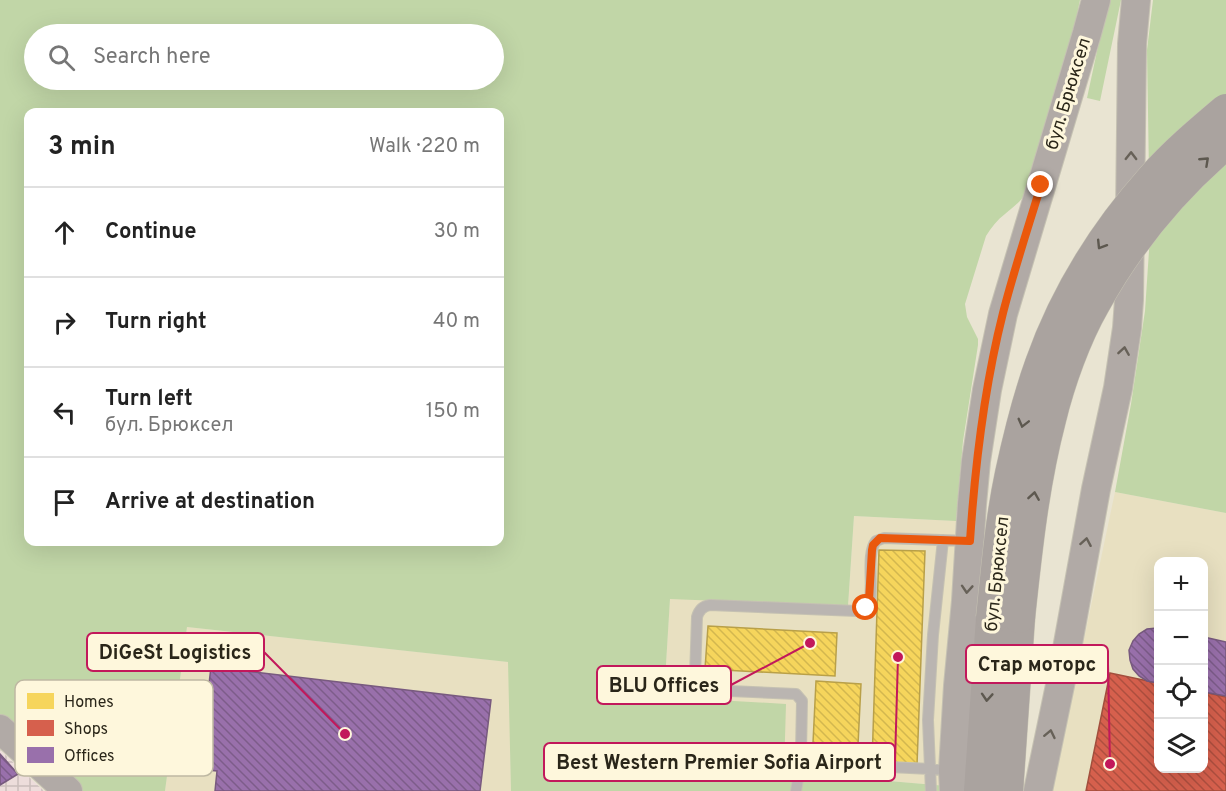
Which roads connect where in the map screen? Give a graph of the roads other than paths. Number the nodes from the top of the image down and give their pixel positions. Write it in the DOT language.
graph roads {
  1 [pos="1096,0"];
  2 [pos="1136,0"];
  3 [pos="1226,110"];
  4 [pos="1226,143"];
  5 [pos="956,541"];
  6 [pos="1005,617"];
  7 [pos="0,729"];
  8 [pos="15,743"];
  9 [pos="802,756"];
  10 [pos="52,776"];
  11 [pos="946,777"];
  12 [pos="68,791"];
  13 [pos="796,791"];
  14 [pos="931,791"];
  15 [pos="980,791"];
  16 [pos="1007,791"];
  17 [pos="1038,791"];
  1 -- 5 [label="main road, бул. Брюксел"];
  17 -- 2 [label="main road, one-way"];
  3 -- 6 [label="main road, бул. Брюксел, one-way, bridge"];
  6 -- 4 [label="main road, бул. Брюксел, one-way, bridge"];
  5 -- 9 [label="lane"];
  5 -- 11 [label="main road, бул. Брюксел"];
  6 -- 15 [label="main road, бул. Брюксел, one-way"];
  6 -- 16 [label="main road, бул. Брюксел"];
  7 -- 8 [label="main road"];
  9 -- 11 [label="lane"];
  9 -- 13 [label="lane"];
  10 -- 12 [label="main road"];
  11 -- 14 [label="lane"];
}
